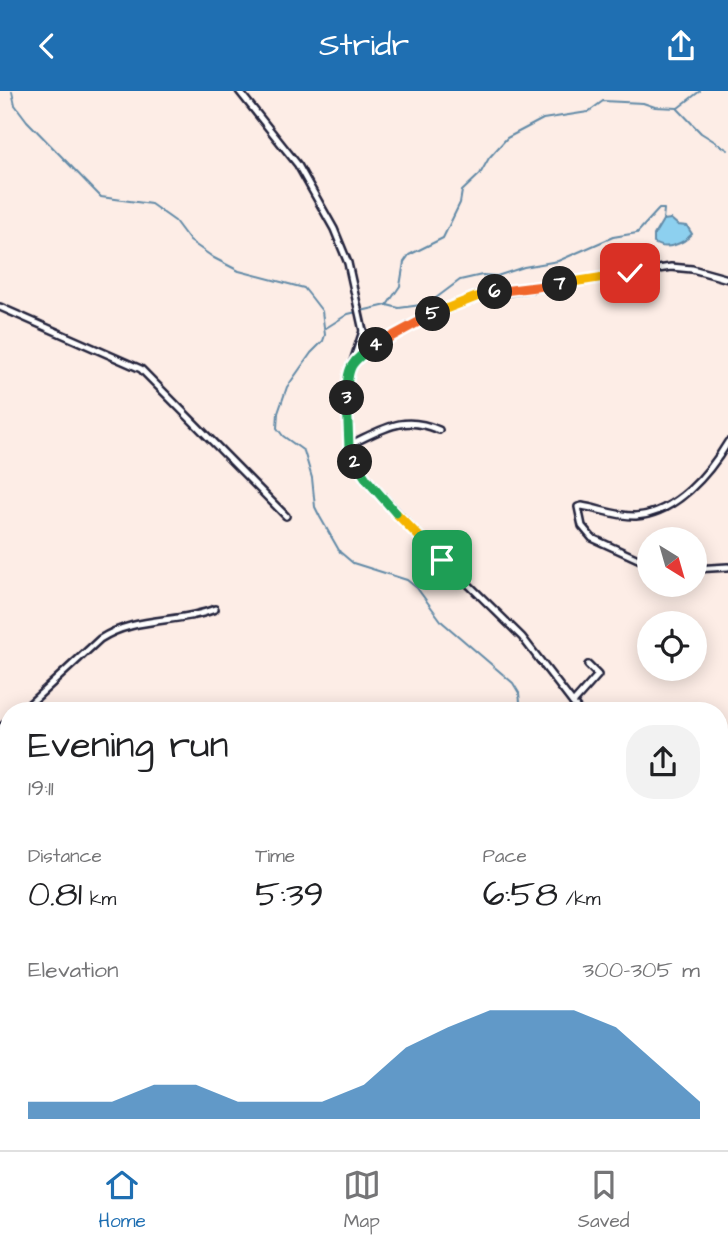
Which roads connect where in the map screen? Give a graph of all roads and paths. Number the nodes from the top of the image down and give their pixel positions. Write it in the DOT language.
graph roads {
  1 [pos="239,91"];
  2 [pos="728,279"];
  3 [pos="0,307"];
  4 [pos="363,331"];
  5 [pos="378,344"];
  6 [pos="355,358"];
  7 [pos="439,430"];
  8 [pos="728,442"];
  9 [pos="349,445"];
  10 [pos="286,516"];
  11 [pos="637,559"];
  12 [pos="728,567"];
  13 [pos="707,568"];
  14 [pos="215,609"];
  15 [pos="588,665"];
  16 [pos="32,702"];
  17 [pos="572,702"];
  18 [pos="574,702"];
  1 -- 4 [label="street"];
  2 -- 5 [label="street"];
  3 -- 10 [label="street"];
  4 -- 5 [label="street"];
  4 -- 6 [label="street"];
  5 -- 6 [label="street"];
  6 -- 9 [label="street"];
  7 -- 9 [label="street"];
  8 -- 11 [label="street"];
  9 -- 17 [label="street"];
  12 -- 13 [label="street"];
  14 -- 16 [label="street"];
  15 -- 18 [label="street"];
}
